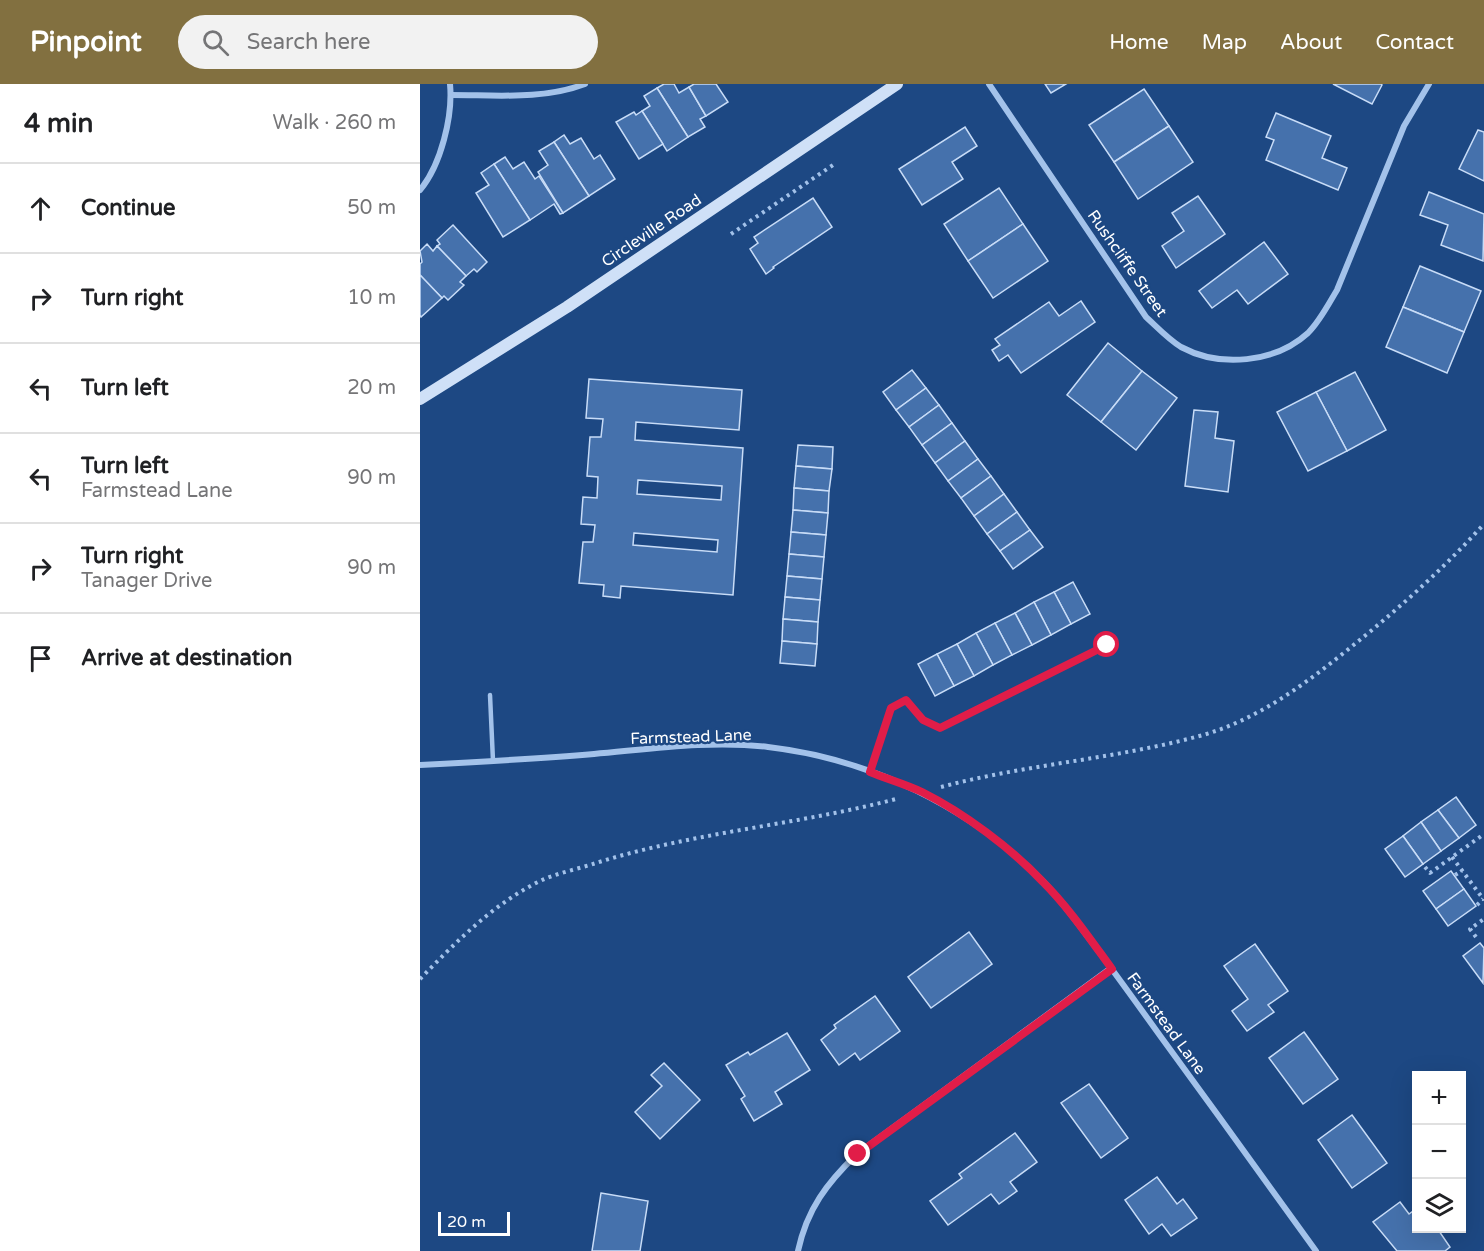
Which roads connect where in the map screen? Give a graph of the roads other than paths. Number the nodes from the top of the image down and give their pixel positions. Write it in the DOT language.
graph roads {
  1 [pos="450,84"];
  2 [pos="585,84"];
  3 [pos="897,84"];
  4 [pos="989,84"];
  5 [pos="1430,84"];
  6 [pos="451,95"];
  7 [pos="420,190"];
  8 [pos="420,399"];
  9 [pos="1107,645"];
  10 [pos="490,695"];
  11 [pos="493,761"];
  12 [pos="420,765"];
  13 [pos="870,772"];
  14 [pos="1112,969"];
  15 [pos="798,1251"];
  16 [pos="1317,1251"];
  1 -- 6 [label="street"];
  2 -- 6 [label="street"];
  3 -- 8 [label="street, Circleville Road"];
  4 -- 5 [label="street, Rushcliffe Street"];
  6 -- 7 [label="street"];
  9 -- 13 [label="lane"];
  10 -- 11 [label="lane"];
  11 -- 12 [label="street, Farmstead Lane"];
  11 -- 13 [label="street, Farmstead Lane"];
  13 -- 14 [label="street, Farmstead Lane"];
  14 -- 15 [label="street"];
  14 -- 16 [label="street, Farmstead Lane"];
}
